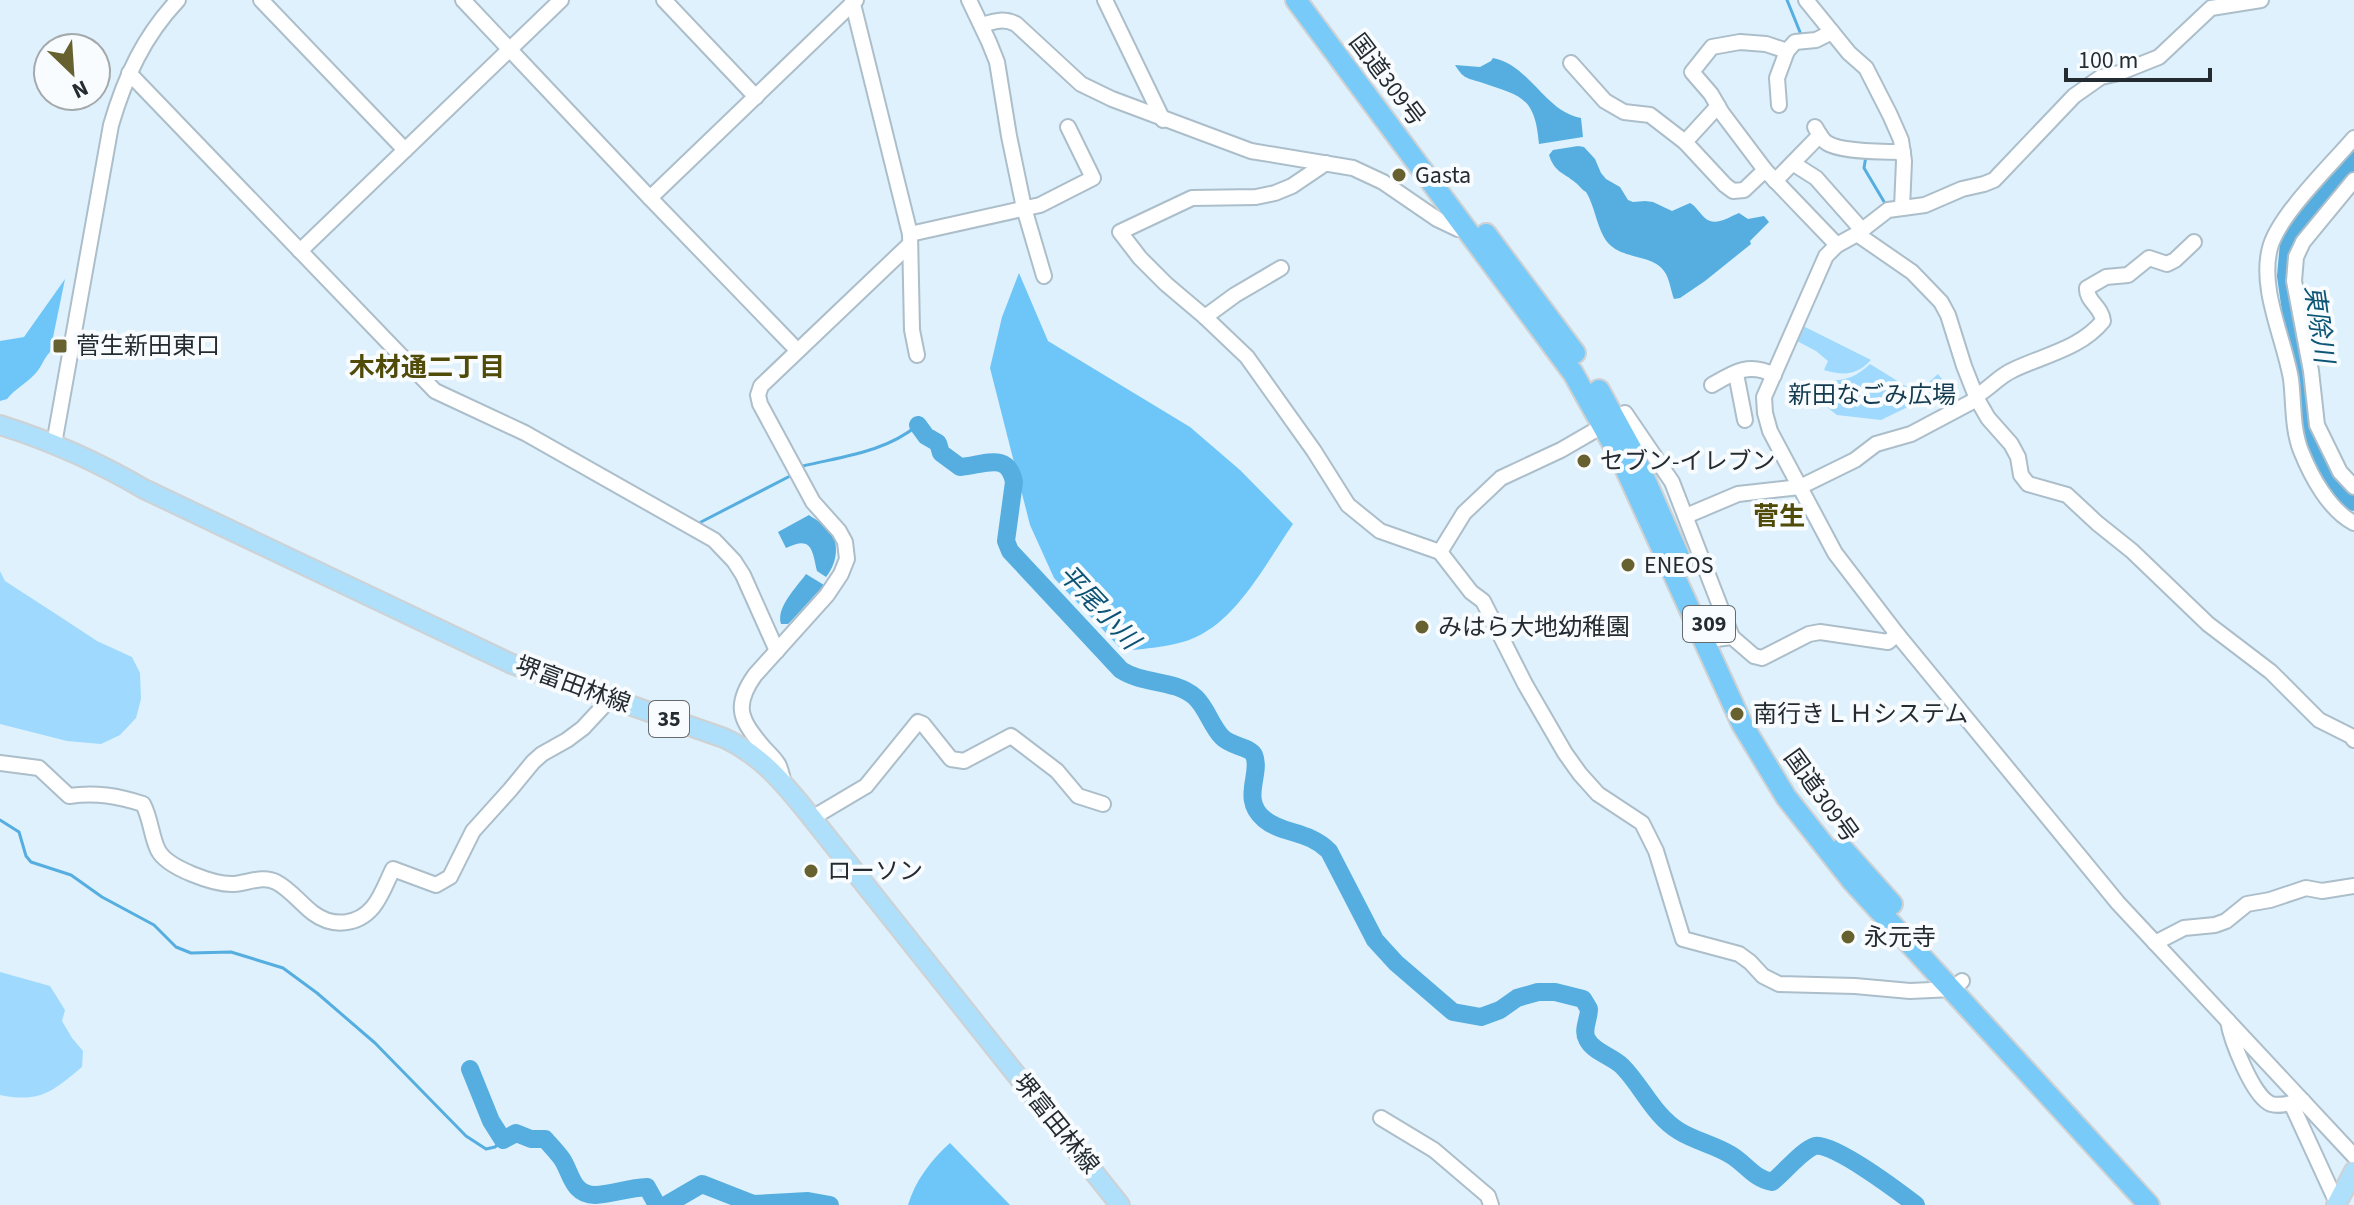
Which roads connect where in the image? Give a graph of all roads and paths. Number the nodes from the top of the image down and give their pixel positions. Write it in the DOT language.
graph roads {
  1 [pos="178,0"];
  2 [pos="261,0"];
  3 [pos="463,0"];
  4 [pos="561,0"];
  5 [pos="664,0"];
  6 [pos="969,0"];
  7 [pos="1105,0"];
  8 [pos="1296,0"];
  9 [pos="1312,0"];
  10 [pos="1806,0"];
  11 [pos="2261,0"];
  12 [pos="854,1"];
  13 [pos="2206,4"];
  14 [pos="982,25"];
  15 [pos="1832,32"];
  16 [pos="509,49"];
  17 [pos="1787,51"];
  18 [pos="1571,63"];
  19 [pos="129,73"];
  20 [pos="756,97"];
  21 [pos="1779,105"];
  22 [pos="1718,106"];
  23 [pos="1163,120"];
  24 [pos="1068,127"];
  25 [pos="2354,138"];
  26 [pos="1685,142"];
  27 [pos="405,150"];
  28 [pos="1903,152"];
  29 [pos="1326,163"];
  30 [pos="1794,164"];
  31 [pos="1770,176"];
  32 [pos="2354,180"];
  33 [pos="650,198"];
  34 [pos="1024,208"];
  35 [pos="1902,208"];
  36 [pos="1467,230"];
  37 [pos="1860,232"];
  38 [pos="910,239"];
  39 [pos="2194,242"];
  40 [pos="1837,245"];
  41 [pos="300,251"];
  42 [pos="1281,268"];
  43 [pos="1044,276"];
  44 [pos="1205,317"];
  45 [pos="797,350"];
  46 [pos="917,355"];
  47 [pos="1774,375"];
  48 [pos="1737,379"];
  49 [pos="1712,385"];
  50 [pos="1976,397"];
  51 [pos="1764,403"];
  52 [pos="1608,421"];
  53 [pos="0,425"];
  54 [pos="54,444"];
  55 [pos="2329,453"];
  56 [pos="2308,463"];
  57 [pos="1800,487"];
  58 [pos="2354,487"];
  59 [pos="1686,516"];
  60 [pos="2354,523"];
  61 [pos="1440,552"];
  62 [pos="1897,634"];
  63 [pos="1724,638"];
  64 [pos="777,651"];
  65 [pos="610,699"];
  66 [pos="2354,740"];
  67 [pos="0,763"];
  68 [pos="784,783"];
  69 [pos="1103,804"];
  70 [pos="812,818"];
  71 [pos="2354,886"];
  72 [pos="2155,943"];
  73 [pos="1957,985"];
  74 [pos="2228,1021"];
  75 [pos="2297,1102"];
  76 [pos="1381,1118"];
  77 [pos="2354,1156"];
  78 [pos="2354,1171"];
  79 [pos="2336,1204"];
  80 [pos="1120,1205"];
  81 [pos="1491,1205"];
  82 [pos="2149,1205"];
  83 [pos="2165,1205"];
  1 -- 19 [label="street"];
  2 -- 27 [label="street"];
  3 -- 16 [label="street"];
  4 -- 16 [label="street"];
  5 -- 20 [label="street"];
  6 -- 14 [label="street"];
  7 -- 23 [label="street"];
  8 -- 36 [label="highway, 国道309号 / 309"];
  9 -- 52 [label="highway, 国道309号 / 309"];
  10 -- 15 [label="street"];
  11 -- 13 [label="street"];
  12 -- 20 [label="street"];
  12 -- 38 [label="street"];
  13 -- 35 [label="street"];
  14 -- 23 [label="street"];
  14 -- 34 [label="street"];
  15 -- 17 [label="street"];
  15 -- 28 [label="street"];
  16 -- 27 [label="street"];
  16 -- 33 [label="street"];
  17 -- 21 [label="street"];
  17 -- 22 [label="street"];
  18 -- 26 [label="street"];
  19 -- 41 [label="street"];
  19 -- 54 [label="street"];
  20 -- 33 [label="street"];
  22 -- 26 [label="street"];
  22 -- 31 [label="street"];
  23 -- 29 [label="street"];
  24 -- 34 [label="street"];
  25 -- 56 [label="street"];
  26 -- 31 [label="street"];
  27 -- 41 [label="street"];
  28 -- 30 [label="street"];
  28 -- 35 [label="street"];
  29 -- 36 [label="street"];
  29 -- 44 [label="street"];
  30 -- 31 [label="street"];
  30 -- 37 [label="street"];
  31 -- 40 [label="street"];
  32 -- 55 [label="street"];
  33 -- 45 [label="street"];
  34 -- 38 [label="street"];
  34 -- 43 [label="street"];
  35 -- 37 [label="street"];
  36 -- 52 [label="highway, 国道309号 / 309"];
  37 -- 40 [label="street"];
  37 -- 50 [label="street"];
  38 -- 45 [label="street"];
  38 -- 46 [label="street"];
  39 -- 50 [label="street"];
  40 -- 47 [label="street"];
  41 -- 64 [label="street"];
  42 -- 44 [label="street"];
  44 -- 61 [label="street"];
  45 -- 64 [label="street"];
  47 -- 49 [label="street"];
  47 -- 51 [label="street"];
  48 -- 51 [label="street"];
  50 -- 57 [label="street"];
  50 -- 66 [label="street"];
  51 -- 57 [label="street"];
  52 -- 59 [label="street"];
  52 -- 61 [label="street"];
  52 -- 63 [label="highway, 国道309号 / 309"];
  52 -- 73 [label="highway, 国道309号 / 309"];
  53 -- 54 [label="main road, 堺富田林線 / 35"];
  54 -- 65 [label="main road, 堺富田林線 / 35"];
  55 -- 56 [label="street"];
  55 -- 58 [label="street"];
  56 -- 60 [label="street"];
  57 -- 59 [label="street"];
  57 -- 62 [label="street"];
  59 -- 63 [label="street"];
  61 -- 73 [label="street"];
  62 -- 63 [label="street"];
  62 -- 72 [label="street"];
  63 -- 73 [label="highway, 国道309号 / 309"];
  64 -- 68 [label="street"];
  65 -- 67 [label="street"];
  65 -- 68 [label="main road, 堺富田林線 / 35"];
  68 -- 70 [label="main road, 堺富田林線 / 35"];
  69 -- 70 [label="street"];
  70 -- 80 [label="main road, 堺富田林線 / 35"];
  71 -- 72 [label="street"];
  72 -- 74 [label="street"];
  73 -- 82 [label="highway, 国道309号 / 309"];
  73 -- 83 [label="highway, 国道309号 / 309"];
  74 -- 75 [label="street"];
  74 -- 75 [label="street"];
  75 -- 77 [label="street"];
  75 -- 79 [label="street"];
  76 -- 81 [label="street"];
  78 -- 79 [label="main road"];
}
